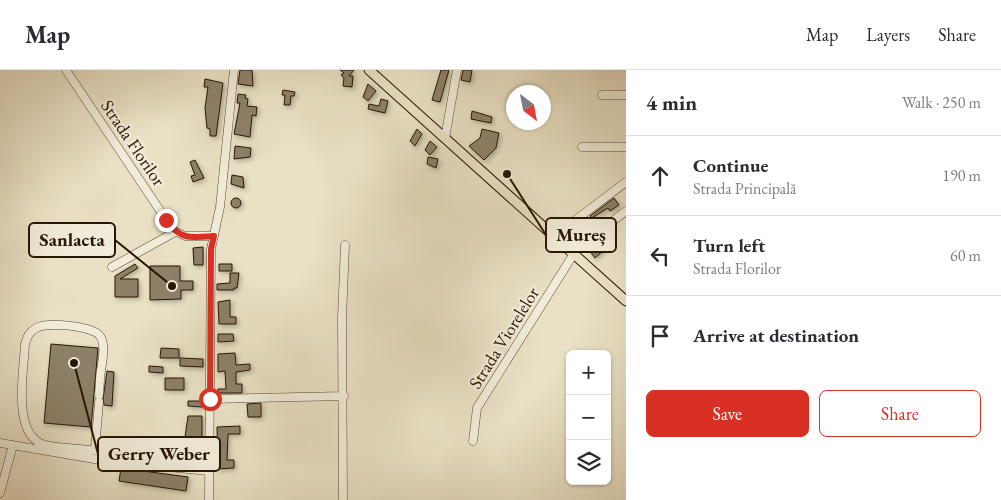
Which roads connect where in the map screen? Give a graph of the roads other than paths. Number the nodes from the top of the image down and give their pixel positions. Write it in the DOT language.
graph roads {
  1 [pos="66,70"];
  2 [pos="234,70"];
  3 [pos="369,70"];
  4 [pos="457,70"];
  5 [pos="602,95"];
  6 [pos="626,95"];
  7 [pos="445,138"];
  8 [pos="582,147"];
  9 [pos="626,147"];
  10 [pos="626,182"];
  11 [pos="626,211"];
  12 [pos="175,232"];
  13 [pos="214,236"];
  14 [pos="553,237"];
  15 [pos="344,244"];
  16 [pos="572,254"];
  17 [pos="112,267"];
  18 [pos="626,301"];
  19 [pos="344,396"];
  20 [pos="210,399"];
  21 [pos="473,441"];
  22 [pos="0,443"];
  23 [pos="12,446"];
  24 [pos="95,449"];
  25 [pos="209,459"];
  26 [pos="209,471"];
  27 [pos="0,493"];
  28 [pos="209,500"];
  29 [pos="343,500"];
  1 -- 12 [label="street, Strada Florilor"];
  2 -- 13 [label="street"];
  3 -- 7 [label="main road"];
  4 -- 7 [label="street"];
  5 -- 6 [label="street"];
  7 -- 14 [label="main road"];
  8 -- 9 [label="street"];
  10 -- 14 [label="street"];
  11 -- 16 [label="street"];
  12 -- 13 [label="street"];
  12 -- 17 [label="street"];
  13 -- 20 [label="street"];
  14 -- 16 [label="main road"];
  15 -- 19 [label="street"];
  16 -- 18 [label="main road"];
  16 -- 21 [label="street, Strada Viorelelor"];
  19 -- 20 [label="street"];
  19 -- 29 [label="street"];
  20 -- 25 [label="street"];
  22 -- 23 [label="street"];
  23 -- 26 [label="street"];
  23 -- 27 [label="street"];
  24 -- 24 [label="street"];
  24 -- 25 [label="street"];
  25 -- 26 [label="street"];
  26 -- 28 [label="street"];
}
